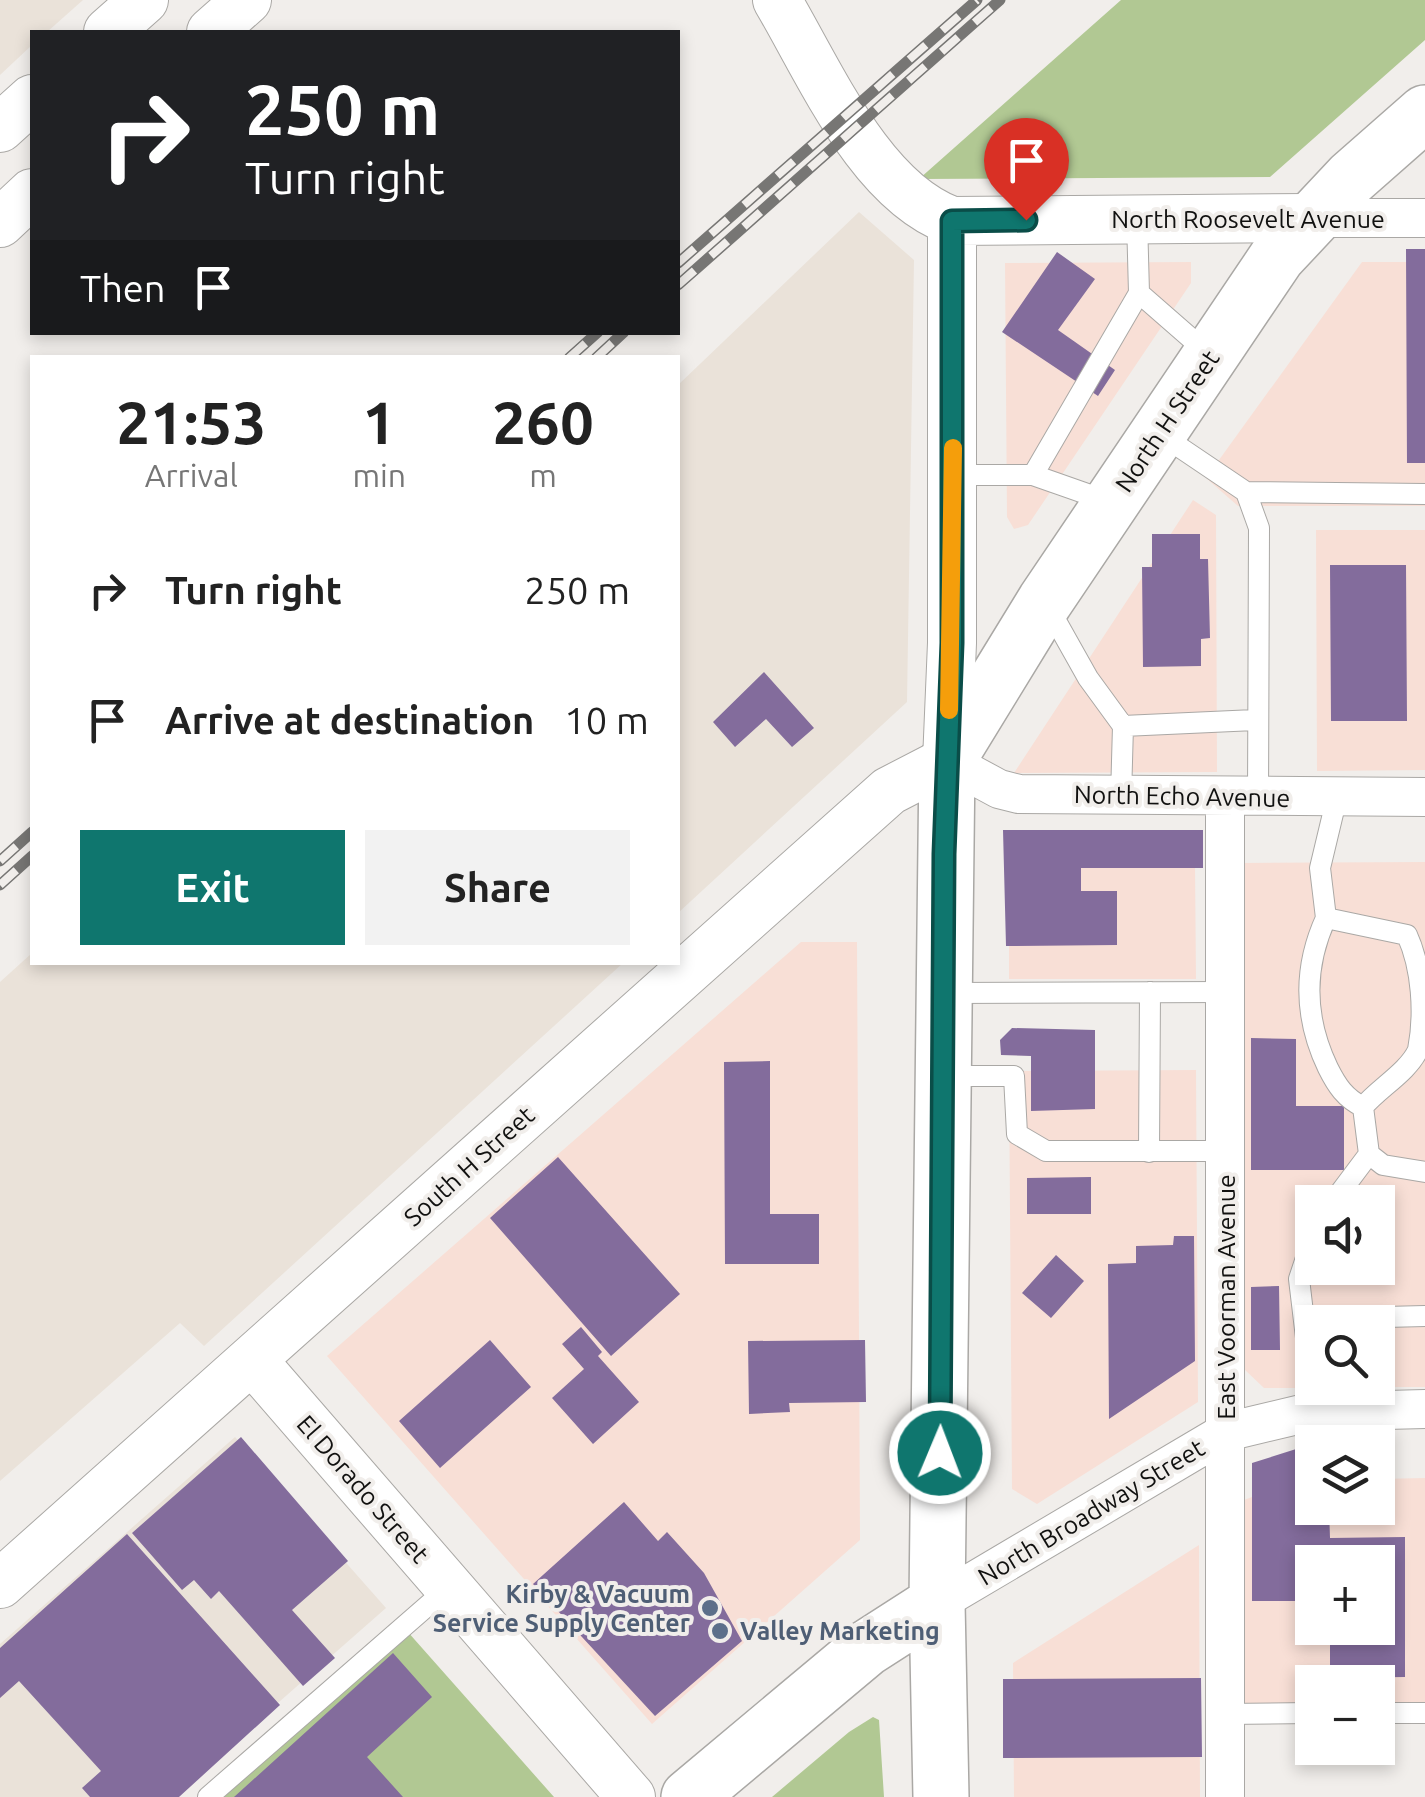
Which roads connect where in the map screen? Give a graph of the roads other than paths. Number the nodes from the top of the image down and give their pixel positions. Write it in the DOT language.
graph roads {
  1 [pos="144,0"];
  2 [pos="247,0"];
  3 [pos="777,0"];
  4 [pos="110,30"];
  5 [pos="213,30"];
  6 [pos="30,102"];
  7 [pos="1425,113"];
  8 [pos="0,128"];
  9 [pos="30,195"];
  10 [pos="1310,218"];
  11 [pos="1425,218"];
  12 [pos="1136,219"];
  13 [pos="952,221"];
  14 [pos="0,222"];
  15 [pos="1139,293"];
  16 [pos="1210,356"];
  17 [pos="1158,433"];
  18 [pos="1033,474"];
  19 [pos="953,476"];
  20 [pos="1246,492"];
  21 [pos="1425,494"];
  22 [pos="1112,503"];
  23 [pos="1045,602"];
  24 [pos="1255,720"];
  25 [pos="1123,726"];
  26 [pos="947,761"];
  27 [pos="1121,796"];
  28 [pos="1425,797"];
  29 [pos="1241,798"];
  30 [pos="1337,798"];
  31 [pos="1326,918"];
  32 [pos="944,992"];
  33 [pos="1150,992"];
  34 [pos="1225,992"];
  35 [pos="944,1076"];
  36 [pos="1364,1107"];
  37 [pos="1226,1151"];
  38 [pos="1149,1152"];
  39 [pos="1369,1154"];
  40 [pos="1425,1172"];
  41 [pos="1346,1185"];
  42 [pos="1425,1316"];
  43 [pos="1395,1317"];
  44 [pos="253,1362"];
  45 [pos="1311,1405"];
  46 [pos="1425,1409"];
  47 [pos="1310,1412"];
  48 [pos="1226,1432"];
  49 [pos="0,1584"];
  50 [pos="449,1587"];
  51 [pos="937,1602"];
  52 [pos="1295,1713"];
  53 [pos="1395,1713"];
  54 [pos="1425,1713"];
  55 [pos="1225,1714"];
  56 [pos="208,1797"];
  57 [pos="632,1797"];
  58 [pos="688,1797"];
  59 [pos="942,1797"];
  60 [pos="1225,1797"];
  1 -- 4 [label="street"];
  2 -- 5 [label="street"];
  3 -- 13 [label="street"];
  6 -- 8 [label="street"];
  7 -- 10 [label="main road, North H Street"];
  9 -- 14 [label="street"];
  10 -- 11 [label="street, North Roosevelt Avenue"];
  10 -- 12 [label="street, North Roosevelt Avenue"];
  10 -- 16 [label="main road, North H Street"];
  12 -- 13 [label="street, North Roosevelt Avenue"];
  12 -- 15 [label="lane"];
  13 -- 19 [label="street"];
  15 -- 16 [label="lane"];
  15 -- 18 [label="lane"];
  16 -- 17 [label="main road, North H Street"];
  17 -- 20 [label="lane"];
  17 -- 22 [label="main road, North H Street"];
  18 -- 19 [label="lane"];
  18 -- 22 [label="lane"];
  19 -- 26 [label="street"];
  20 -- 21 [label="lane"];
  20 -- 24 [label="lane"];
  22 -- 23 [label="main road, North H Street"];
  23 -- 25 [label="lane"];
  23 -- 26 [label="main road, North H Street"];
  24 -- 25 [label="lane"];
  24 -- 29 [label="lane"];
  25 -- 27 [label="lane"];
  26 -- 27 [label="street, North Echo Avenue"];
  26 -- 32 [label="main road"];
  26 -- 44 [label="street, South H Street"];
  27 -- 29 [label="street, North Echo Avenue"];
  28 -- 30 [label="street, North Echo Avenue"];
  29 -- 30 [label="street, North Echo Avenue"];
  29 -- 34 [label="street, East Voorman Avenue"];
  30 -- 31 [label="lane"];
  31 -- 36 [label="lane"];
  31 -- 36 [label="lane"];
  32 -- 33 [label="lane"];
  32 -- 35 [label="main road"];
  33 -- 34 [label="lane"];
  33 -- 38 [label="lane"];
  34 -- 37 [label="street, East Voorman Avenue"];
  35 -- 38 [label="lane"];
  35 -- 51 [label="main road"];
  36 -- 39 [label="lane"];
  37 -- 38 [label="lane"];
  37 -- 48 [label="street, East Voorman Avenue"];
  39 -- 40 [label="lane"];
  39 -- 41 [label="lane"];
  42 -- 43 [label="lane"];
  44 -- 49 [label="street, South H Street"];
  44 -- 50 [label="street, El Dorado Street"];
  45 -- 47 [label="lane"];
  46 -- 47 [label="street, North Broadway Street"];
  47 -- 48 [label="street, North Broadway Street"];
  48 -- 51 [label="street, North Broadway Street"];
  48 -- 55 [label="street, East Voorman Avenue"];
  50 -- 56 [label="lane"];
  50 -- 57 [label="street, El Dorado Street"];
  51 -- 58 [label="main road"];
  51 -- 59 [label="main road"];
  52 -- 55 [label="lane"];
  53 -- 54 [label="lane"];
  55 -- 60 [label="street, East Voorman Avenue"];
}
